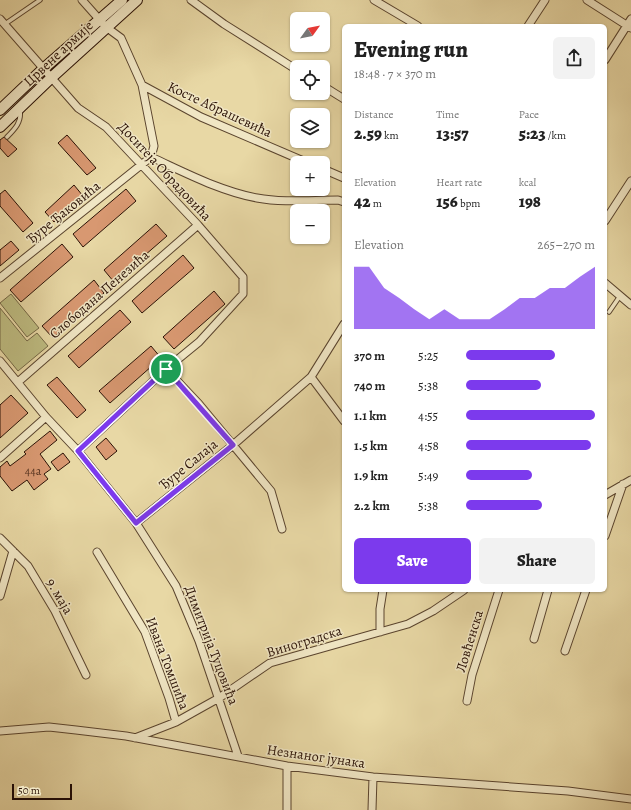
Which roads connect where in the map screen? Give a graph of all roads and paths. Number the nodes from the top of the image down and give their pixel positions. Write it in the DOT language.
graph roads {
  1 [pos="40,0"];
  2 [pos="82,0"];
  3 [pos="122,0"];
  4 [pos="137,0"];
  5 [pos="191,0"];
  6 [pos="374,0"];
  7 [pos="545,0"];
  8 [pos="587,0"];
  9 [pos="631,19"];
  10 [pos="2,21"];
  11 [pos="103,23"];
  12 [pos="415,24"];
  13 [pos="529,24"];
  14 [pos="629,27"];
  15 [pos="607,57"];
  16 [pos="290,66"];
  17 [pos="43,69"];
  18 [pos="51,78"];
  19 [pos="142,86"];
  20 [pos="330,90"];
  21 [pos="342,98"];
  22 [pos="20,108"];
  23 [pos="0,110"];
  24 [pos="0,127"];
  25 [pos="7,137"];
  26 [pos="292,156"];
  27 [pos="151,157"];
  28 [pos="142,165"];
  29 [pos="330,172"];
  30 [pos="342,177"];
  31 [pos="631,181"];
  32 [pos="342,201"];
  33 [pos="607,218"];
  34 [pos="198,225"];
  35 [pos="0,278"];
  36 [pos="607,285"];
  37 [pos="620,296"];
  38 [pos="631,305"];
  39 [pos="609,312"];
  40 [pos="342,327"];
  41 [pos="0,361"];
  42 [pos="166,369"];
  43 [pos="310,377"];
  44 [pos="18,382"];
  45 [pos="46,417"];
  46 [pos="342,418"];
  47 [pos="233,445"];
  48 [pos="78,451"];
  49 [pos="0,458"];
  50 [pos="631,480"];
  51 [pos="623,484"];
  52 [pos="607,494"];
  53 [pos="136,523"];
  54 [pos="282,529"];
  55 [pos="607,530"];
  56 [pos="0,538"];
  57 [pos="13,551"];
  58 [pos="97,552"];
  59 [pos="383,592"];
  60 [pos="461,592"];
  61 [pos="498,592"];
  62 [pos="547,592"];
  63 [pos="585,592"];
  64 [pos="0,596"];
  65 [pos="380,632"];
  66 [pos="534,639"];
  67 [pos="565,651"];
  68 [pos="86,675"];
  69 [pos="219,698"];
  70 [pos="467,701"];
  71 [pos="176,722"];
  72 [pos="0,731"];
  73 [pos="135,738"];
  74 [pos="238,756"];
  75 [pos="287,766"];
  76 [pos="373,777"];
  77 [pos="631,798"];
  78 [pos="287,810"];
  79 [pos="372,810"];
  1 -- 10 [label="lane"];
  2 -- 11 [label="street"];
  3 -- 11 [label="main road, Црвене армије"];
  4 -- 11 [label="main road, Црвене армије"];
  5 -- 16 [label="street"];
  6 -- 12 [label="street"];
  7 -- 13 [label="street"];
  8 -- 14 [label="street"];
  9 -- 14 [label="street"];
  10 -- 17 [label="street, Доситеја Обрадовића"];
  11 -- 17 [label="main road, Црвене армије"];
  11 -- 18 [label="main road, Црвене армије"];
  11 -- 19 [label="street"];
  14 -- 15 [label="street"];
  17 -- 18 [label="street, Доситеја Обрадовића"];
  17 -- 23 [label="main road, Црвене армије"];
  18 -- 22 [label="main road, Црвене армије"];
  18 -- 28 [label="street, Доситеја Обрадовића"];
  19 -- 26 [label="street, Косте Абрашевића"];
  19 -- 27 [label="street"];
  20 -- 21 [label="street"];
  22 -- 24 [label="main road, Црвене армије"];
  22 -- 25 [label="lane"];
  27 -- 28 [label="street"];
  27 -- 32 [label="street, Доситеја Обрадовића"];
  28 -- 34 [label="street, Доситеја Обрадовића"];
  28 -- 35 [label="street, Ђуре Ђаковића"];
  29 -- 30 [label="street"];
  31 -- 33 [label="street"];
  34 -- 42 [label="street, Доситеја Обрадовића"];
  34 -- 44 [label="street, Слободана Пенезића"];
  36 -- 37 [label="street"];
  37 -- 38 [label="street"];
  37 -- 39 [label="lane"];
  40 -- 43 [label="street, Ђуре Салаја"];
  41 -- 44 [label="street, Димитрија Туцовића"];
  42 -- 47 [label="street"];
  42 -- 48 [label="street"];
  43 -- 46 [label="street"];
  43 -- 47 [label="street, Ђуре Салаја"];
  44 -- 45 [label="street, Димитрија Туцовића"];
  45 -- 48 [label="street, Димитрија Туцовића"];
  45 -- 49 [label="street"];
  47 -- 53 [label="street, Ђуре Салаја"];
  47 -- 54 [label="street"];
  48 -- 53 [label="street, Димитрија Туцовића"];
  50 -- 51 [label="street"];
  51 -- 52 [label="street"];
  51 -- 55 [label="street"];
  53 -- 69 [label="street, Димитрија Туцовића"];
  56 -- 57 [label="street, 9. маја"];
  57 -- 64 [label="street"];
  57 -- 68 [label="street, 9. маја"];
  58 -- 71 [label="street, Ивана Томшића"];
  59 -- 65 [label="street"];
  60 -- 65 [label="street, Виноградска"];
  61 -- 70 [label="street, Ловћенска"];
  62 -- 66 [label="street"];
  63 -- 67 [label="street"];
  65 -- 69 [label="street, Виноградска"];
  69 -- 71 [label="street, Виноградска"];
  69 -- 74 [label="street, Димитрија Туцовића"];
  71 -- 73 [label="street, Виноградска"];
  72 -- 73 [label="street, Незнаног јунака"];
  73 -- 74 [label="street, Незнаног јунака"];
  74 -- 75 [label="street, Незнаног јунака"];
  75 -- 76 [label="street, Незнаног јунака"];
  75 -- 78 [label="street"];
  76 -- 77 [label="street, Незнаног јунака"];
  76 -- 79 [label="street"];
}
